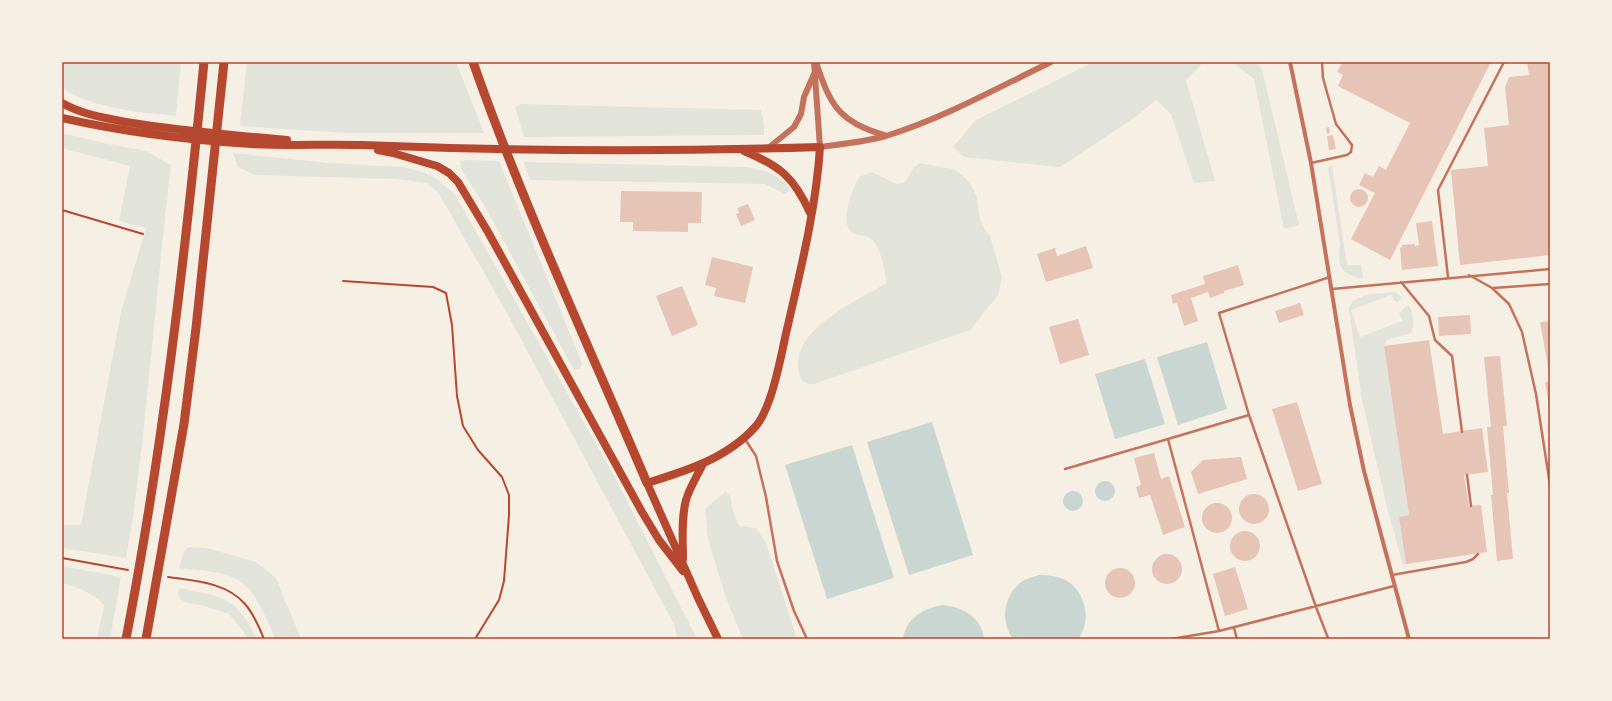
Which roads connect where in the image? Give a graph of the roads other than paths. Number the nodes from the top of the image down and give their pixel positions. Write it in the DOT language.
graph roads {
  1 [pos="204,62"];
  2 [pos="473,62"];
  3 [pos="815,62"];
  4 [pos="1051,62"];
  5 [pos="1290,62"];
  6 [pos="1322,62"];
  7 [pos="1504,62"];
  8 [pos="224,63"];
  9 [pos="814,73"];
  10 [pos="62,104"];
  11 [pos="62,118"];
  12 [pos="157,131"];
  13 [pos="886,136"];
  14 [pos="350,145"];
  15 [pos="820,147"];
  16 [pos="740,149"];
  17 [pos="767,149"];
  18 [pos="1311,163"];
  19 [pos="811,213"];
  20 [pos="1550,268"];
  21 [pos="1469,275"];
  22 [pos="1330,277"];
  23 [pos="1448,277"];
  24 [pos="1401,282"];
  25 [pos="1550,284"];
  26 [pos="1492,288"];
  27 [pos="1332,289"];
  28 [pos="1249,415"];
  29 [pos="1462,432"];
  30 [pos="744,438"];
  31 [pos="1168,439"];
  32 [pos="703,464"];
  33 [pos="1065,469"];
  34 [pos="1467,475"];
  35 [pos="647,482"];
  36 [pos="1550,485"];
  37 [pos="1472,506"];
  38 [pos="1478,554"];
  39 [pos="683,564"];
  40 [pos="1391,575"];
  41 [pos="690,581"];
  42 [pos="1394,586"];
  43 [pos="1316,607"];
  44 [pos="1234,628"];
  45 [pos="1219,632"];
  46 [pos="1328,638"];
  47 [pos="126,639"];
  48 [pos="146,639"];
  49 [pos="718,639"];
  50 [pos="807,639"];
  51 [pos="1170,639"];
  52 [pos="1237,639"];
  53 [pos="1409,639"];
  1 -- 47 [label="highway"];
  2 -- 35 [label="highway"];
  3 -- 9 [label="street"];
  3 -- 13 [label="street"];
  4 -- 13 [label="street"];
  5 -- 18 [label="street"];
  6 -- 18 [label="lane"];
  7 -- 23 [label="lane"];
  8 -- 48 [label="highway"];
  9 -- 15 [label="street"];
  9 -- 17 [label="street"];
  10 -- 12 [label="main road"];
  11 -- 12 [label="main road"];
  12 -- 14 [label="main road"];
  13 -- 15 [label="street"];
  14 -- 16 [label="main road"];
  14 -- 41 [label="main road"];
  15 -- 17 [label="main road"];
  15 -- 19 [label="main road"];
  16 -- 17 [label="main road"];
  16 -- 19 [label="main road"];
  18 -- 22 [label="street"];
  19 -- 30 [label="main road"];
  20 -- 21 [label="lane"];
  21 -- 23 [label="lane"];
  21 -- 26 [label="lane"];
  22 -- 27 [label="street"];
  22 -- 28 [label="lane"];
  23 -- 24 [label="lane"];
  24 -- 27 [label="lane"];
  24 -- 29 [label="lane"];
  25 -- 26 [label="lane"];
  26 -- 36 [label="lane"];
  27 -- 40 [label="street"];
  28 -- 31 [label="lane"];
  28 -- 43 [label="lane"];
  30 -- 32 [label="main road"];
  30 -- 50 [label="lane"];
  31 -- 33 [label="lane"];
  31 -- 45 [label="lane"];
  32 -- 35 [label="main road"];
  32 -- 39 [label="main road"];
  34 -- 37 [label="lane"];
  35 -- 39 [label="main road"];
  38 -- 40 [label="lane"];
  39 -- 41 [label="main road"];
  40 -- 42 [label="street"];
  41 -- 49 [label="main road"];
  42 -- 43 [label="lane"];
  42 -- 53 [label="street"];
  43 -- 44 [label="lane"];
  43 -- 46 [label="lane"];
  44 -- 45 [label="lane"];
  44 -- 52 [label="lane"];
  45 -- 51 [label="lane"];
}
